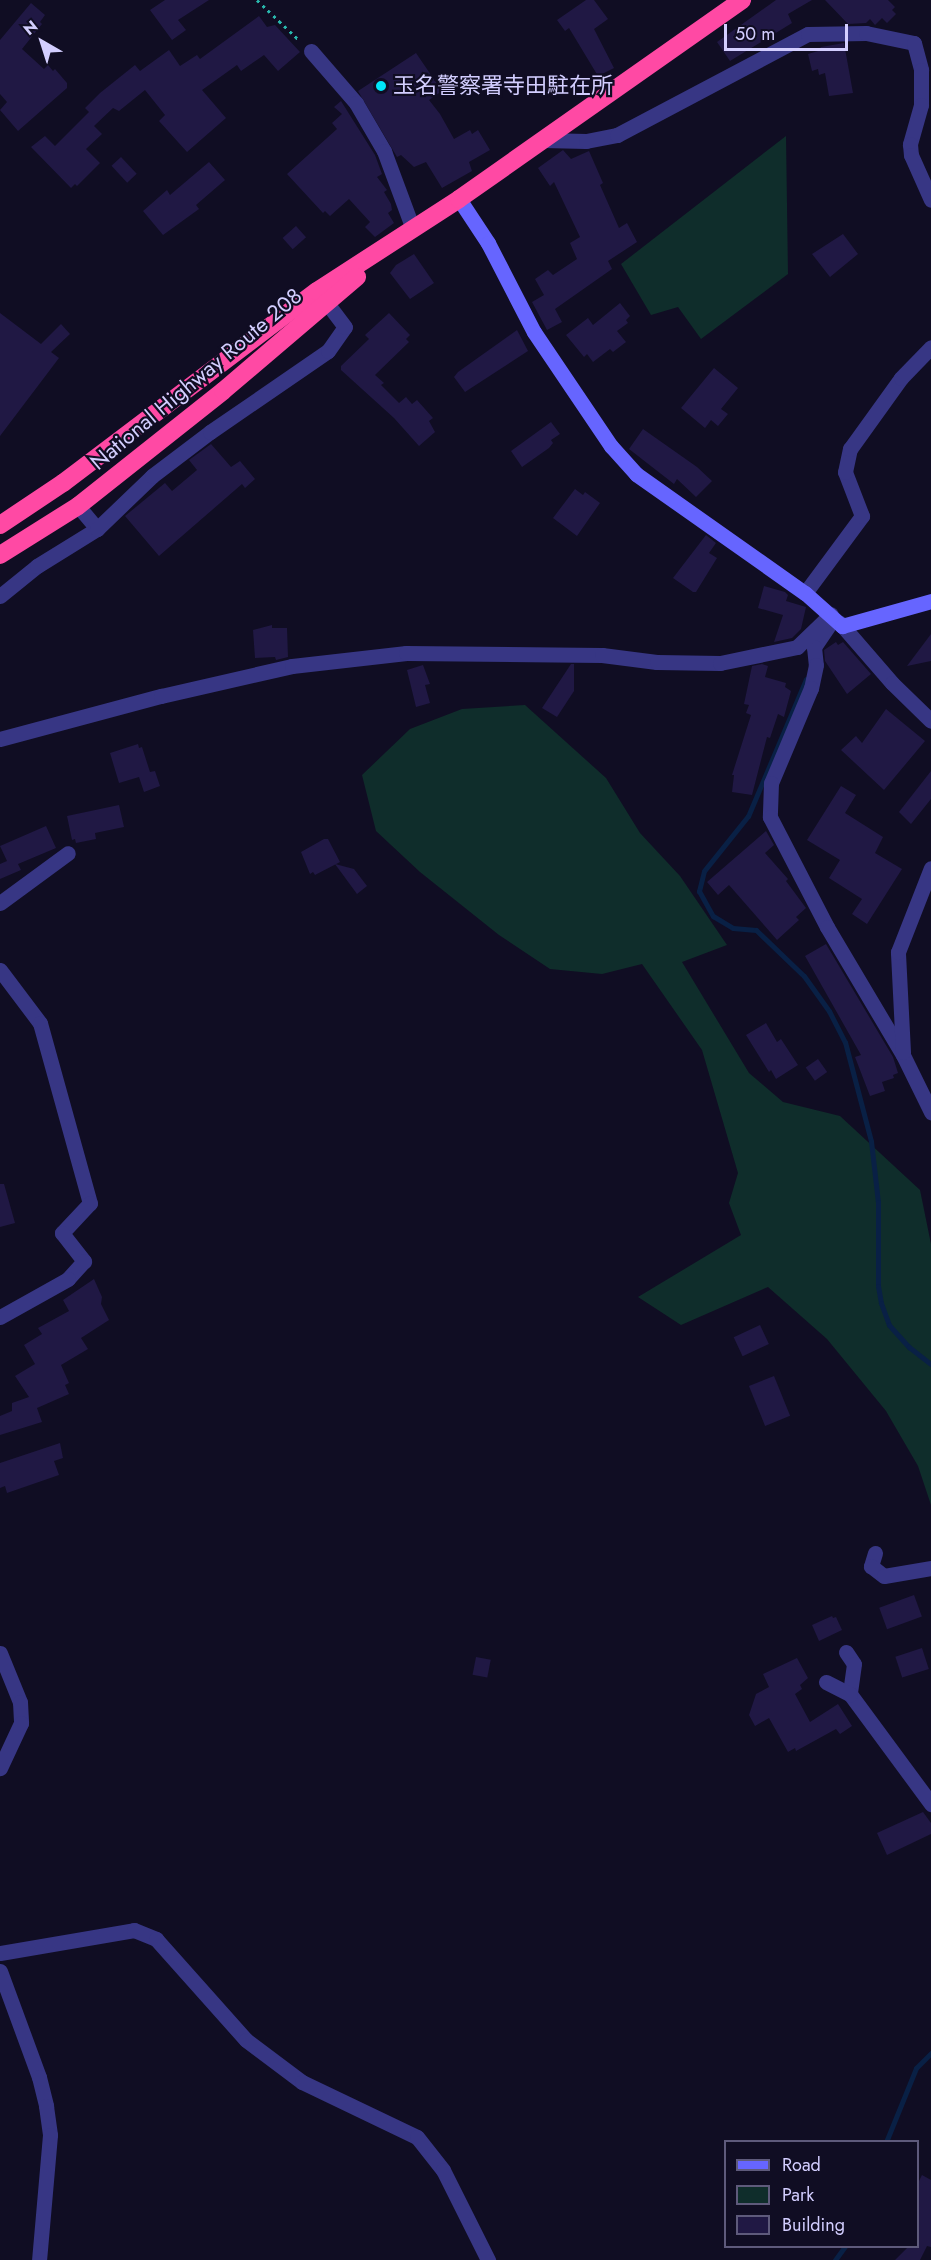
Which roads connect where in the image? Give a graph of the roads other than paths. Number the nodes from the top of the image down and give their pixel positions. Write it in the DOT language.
graph roads {
  1 [pos="742,0"];
  2 [pos="311,51"];
  3 [pos="543,140"];
  4 [pos="459,199"];
  5 [pos="931,201"];
  6 [pos="413,229"];
  7 [pos="326,302"];
  8 [pos="931,347"];
  9 [pos="78,506"];
  10 [pos="3,519"];
  11 [pos="97,529"];
  12 [pos="0,555"];
  13 [pos="805,593"];
  14 [pos="0,596"];
  15 [pos="931,602"];
  16 [pos="835,618"];
  17 [pos="931,722"];
  18 [pos="0,739"];
  19 [pos="68,853"];
  20 [pos="931,868"];
  21 [pos="0,903"];
  22 [pos="0,970"];
  23 [pos="903,1054"];
  24 [pos="931,1112"];
  25 [pos="0,1317"];
  26 [pos="875,1553"];
  27 [pos="931,1568"];
  28 [pos="846,1652"];
  29 [pos="0,1653"];
  30 [pos="826,1682"];
  31 [pos="850,1694"];
  32 [pos="0,1768"];
  33 [pos="931,1804"];
  34 [pos="0,1953"];
  35 [pos="0,1971"];
  36 [pos="39,2260"];
  37 [pos="488,2260"];
  1 -- 3 [label="highway, National Highway Route 208"];
  2 -- 6 [label="street"];
  3 -- 4 [label="highway, National Highway Route 208"];
  3 -- 5 [label="street"];
  4 -- 6 [label="highway, National Highway Route 208"];
  4 -- 13 [label="street"];
  6 -- 7 [label="highway, National Highway Route 208"];
  6 -- 10 [label="highway, National Highway Route 208"];
  7 -- 9 [label="highway, National Highway Route 208"];
  7 -- 11 [label="street"];
  8 -- 13 [label="street"];
  9 -- 11 [label="street"];
  9 -- 12 [label="highway, National Highway Route 208"];
  11 -- 14 [label="street"];
  13 -- 16 [label="street"];
  15 -- 16 [label="street"];
  16 -- 17 [label="street"];
  16 -- 18 [label="street"];
  16 -- 23 [label="street"];
  19 -- 21 [label="street"];
  20 -- 23 [label="street"];
  22 -- 25 [label="street"];
  23 -- 24 [label="street"];
  26 -- 27 [label="street"];
  28 -- 31 [label="street"];
  29 -- 32 [label="street"];
  30 -- 31 [label="street"];
  31 -- 33 [label="street"];
  34 -- 37 [label="street"];
  35 -- 36 [label="street"];
}
